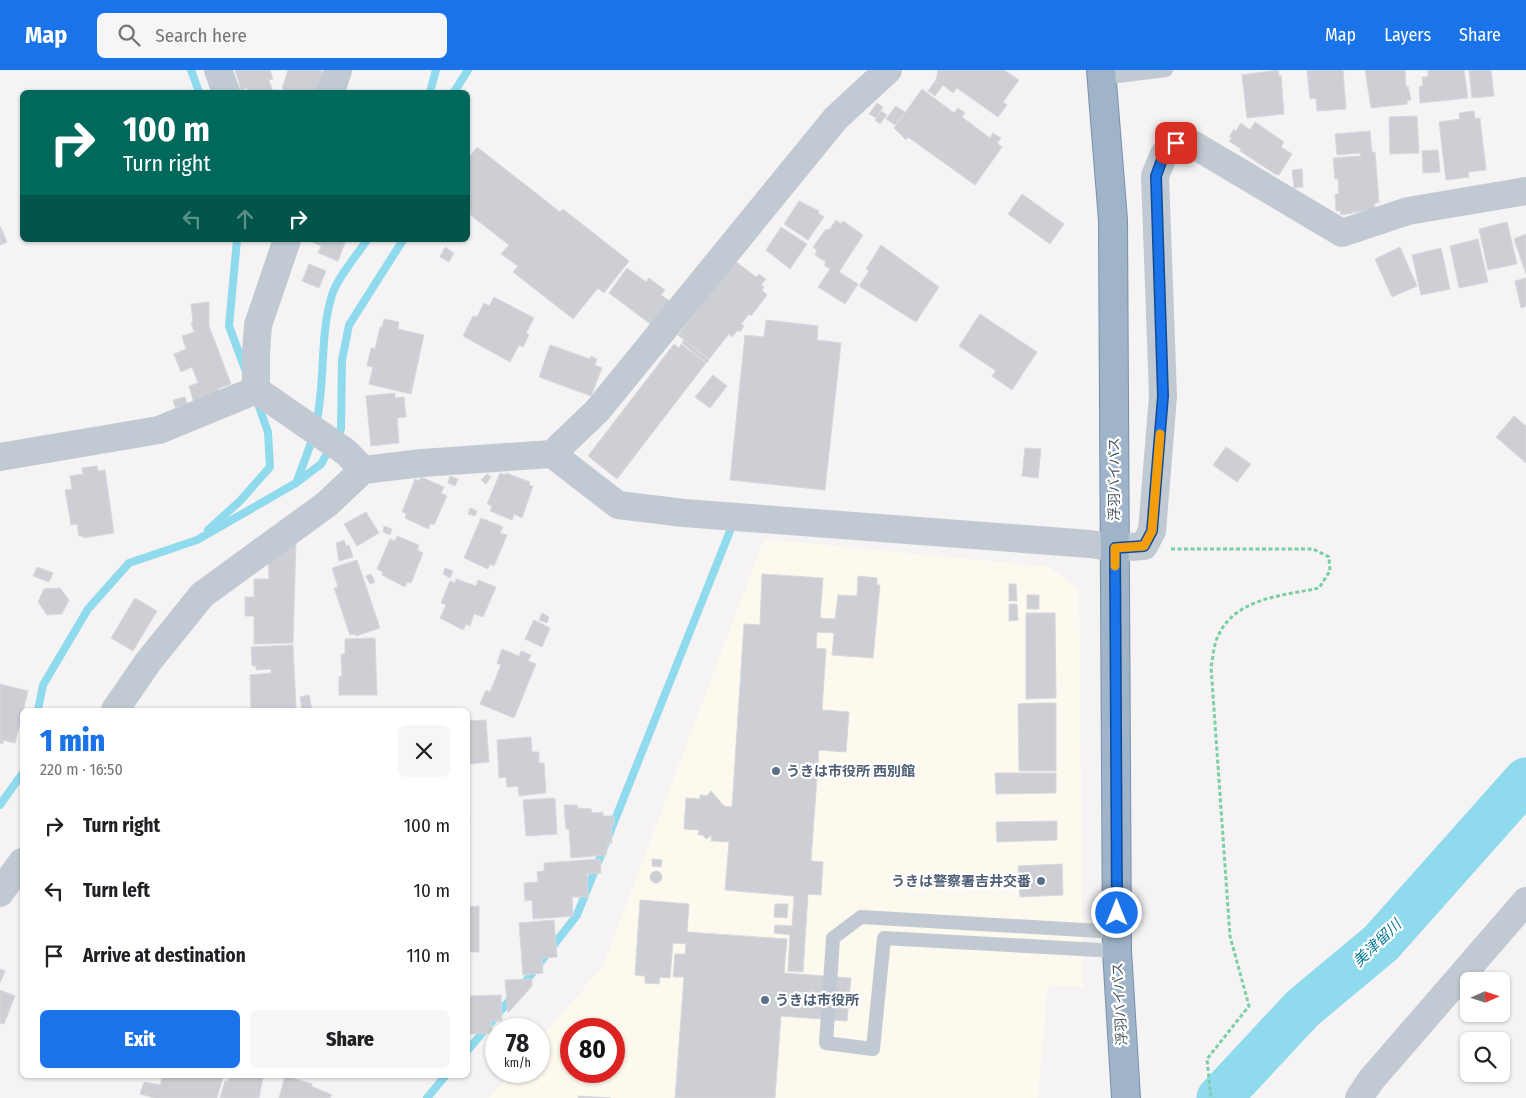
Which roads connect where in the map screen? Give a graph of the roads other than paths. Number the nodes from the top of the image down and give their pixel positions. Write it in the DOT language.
graph roads {
  1 [pos="218,70"];
  2 [pos="338,70"];
  3 [pos="888,70"];
  4 [pos="1166,70"];
  5 [pos="1102,74"];
  6 [pos="225,90"];
  7 [pos="332,90"];
  8 [pos="1526,191"];
  9 [pos="286,242"];
  10 [pos="256,390"];
  11 [pos="552,454"];
  12 [pos="0,457"];
  13 [pos="354,461"];
  14 [pos="1115,548"];
  15 [pos="116,708"];
  16 [pos="20,865"];
  17 [pos="0,893"];
  18 [pos="1526,901"];
  19 [pos="1117,942"];
  20 [pos="1126,1098"];
  21 [pos="1359,1098"];
  1 -- 6 [label="street"];
  2 -- 7 [label="street"];
  3 -- 11 [label="street"];
  4 -- 5 [label="lane"];
  5 -- 14 [label="highway, 浮羽バイパス"];
  8 -- 14 [label="street"];
  9 -- 10 [label="street"];
  10 -- 12 [label="street"];
  10 -- 13 [label="street"];
  11 -- 13 [label="street"];
  11 -- 14 [label="street"];
  13 -- 15 [label="street"];
  14 -- 19 [label="highway, 浮羽バイパス"];
  16 -- 17 [label="street"];
  18 -- 21 [label="street"];
  19 -- 19 [label="lane"];
  19 -- 20 [label="highway, 浮羽バイパス"];
}
